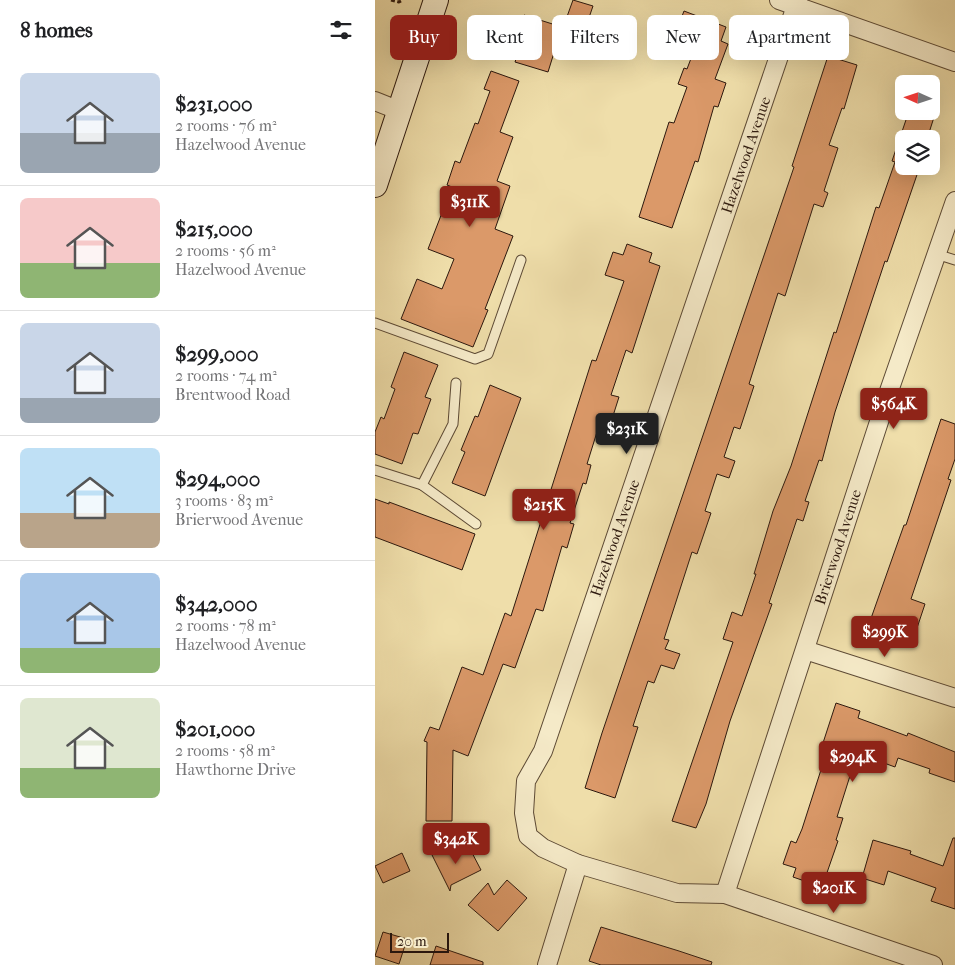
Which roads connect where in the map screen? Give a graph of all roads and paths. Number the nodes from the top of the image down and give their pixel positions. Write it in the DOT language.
graph roads {
  1 [pos="391,0"];
  2 [pos="403,0"];
  3 [pos="436,0"];
  4 [pos="779,0"];
  5 [pos="797,3"];
  6 [pos="955,62"];
  7 [pos="375,101"];
  8 [pos="400,111"];
  9 [pos="375,185"];
  10 [pos="955,201"];
  11 [pos="936,254"];
  12 [pos="521,260"];
  13 [pos="955,260"];
  14 [pos="375,323"];
  15 [pos="456,383"];
  16 [pos="375,470"];
  17 [pos="422,484"];
  18 [pos="476,524"];
  19 [pos="805,650"];
  20 [pos="955,698"];
  21 [pos="578,864"];
  22 [pos="725,894"];
  23 [pos="547,965"];
  24 [pos="933,965"];
  1 -- 2 [label="path"];
  3 -- 8 [label="main road"];
  4 -- 5 [label="street"];
  5 -- 6 [label="street"];
  5 -- 21 [label="street, Hazelwood Avenue"];
  7 -- 8 [label="street"];
  8 -- 9 [label="main road"];
  10 -- 11 [label="street, Brierwood Avenue"];
  11 -- 13 [label="lane"];
  11 -- 19 [label="street, Brierwood Avenue"];
  12 -- 14 [label="lane"];
  15 -- 17 [label="lane"];
  16 -- 17 [label="lane"];
  17 -- 18 [label="lane"];
  19 -- 20 [label="street"];
  19 -- 22 [label="street, Brierwood Avenue"];
  21 -- 22 [label="street"];
  21 -- 23 [label="street"];
  22 -- 24 [label="street"];
}
